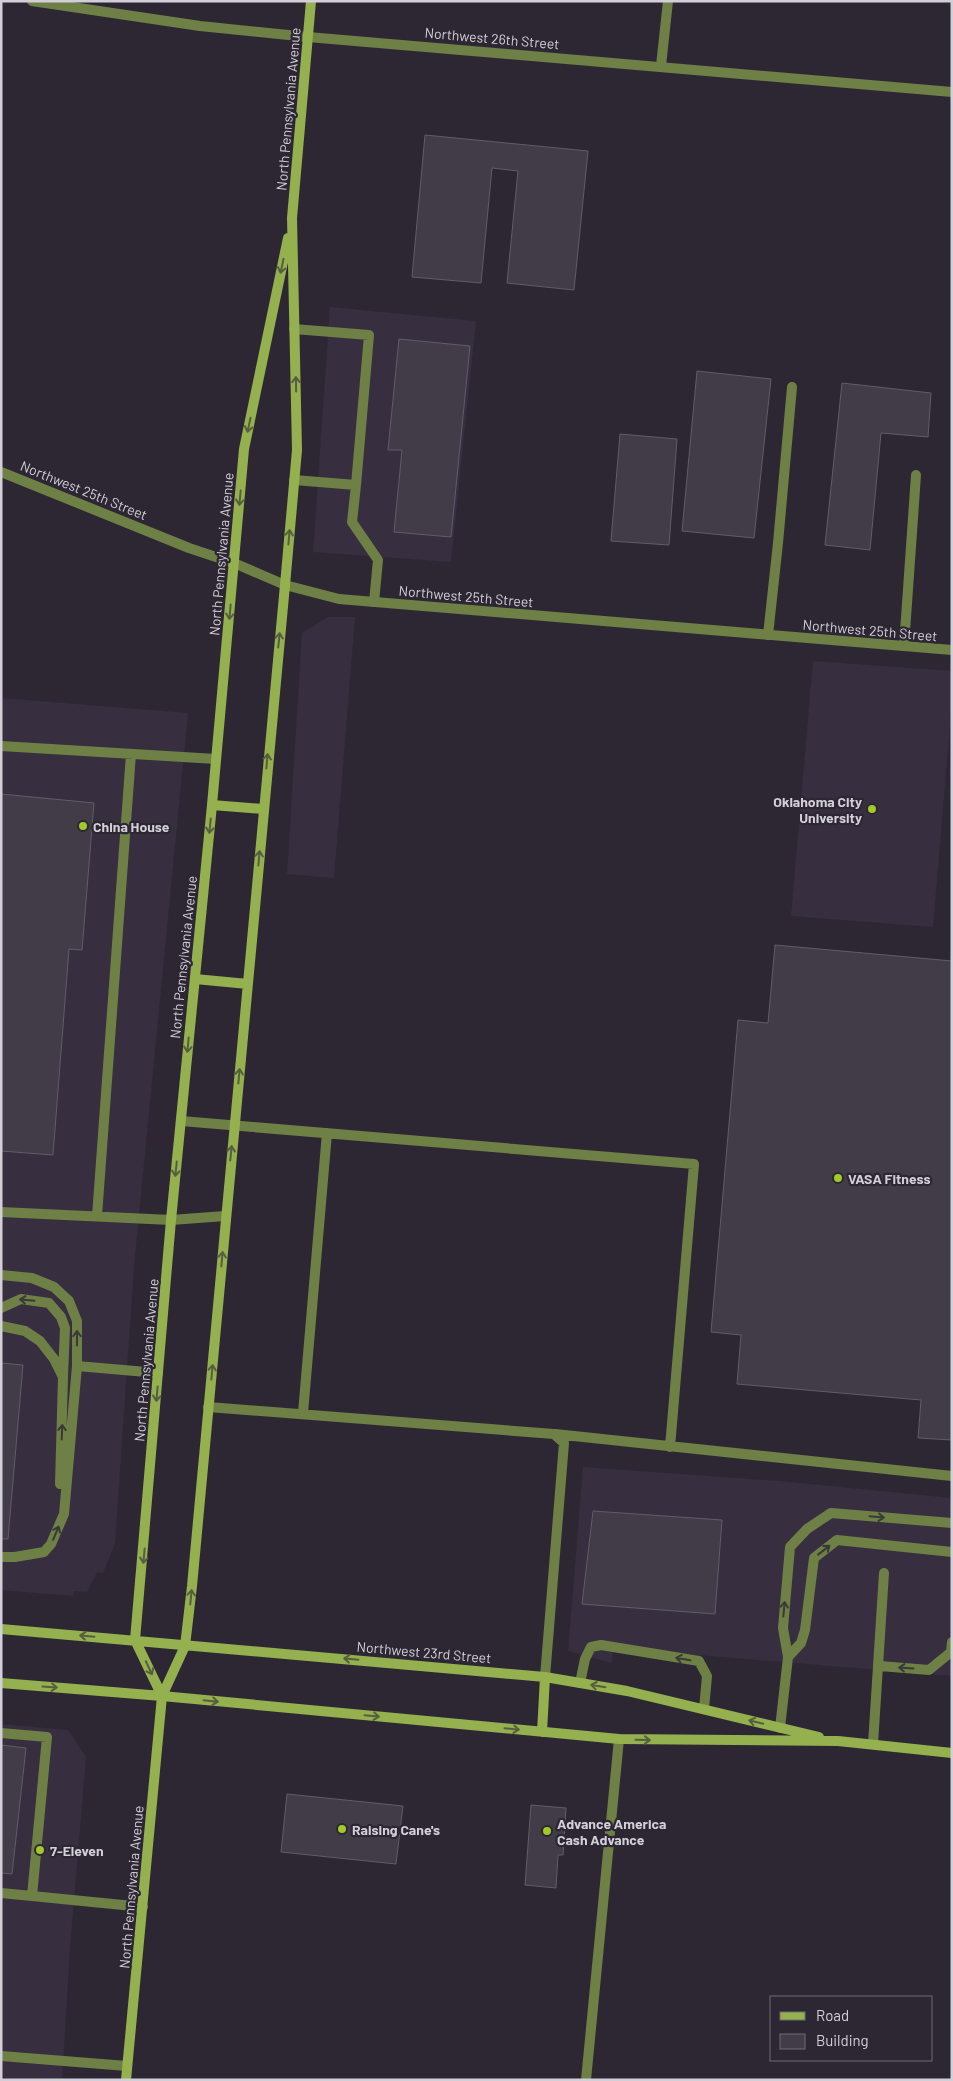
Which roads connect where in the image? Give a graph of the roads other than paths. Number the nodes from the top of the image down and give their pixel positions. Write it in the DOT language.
graph roads {
  1 [pos="32,1"];
  2 [pos="311,1"];
  3 [pos="668,1"];
  4 [pos="308,37"];
  5 [pos="661,66"];
  6 [pos="952,92"];
  7 [pos="292,218"];
  8 [pos="294,329"];
  9 [pos="792,388"];
  10 [pos="1,472"];
  11 [pos="916,476"];
  12 [pos="294,480"];
  13 [pos="356,485"];
  14 [pos="234,563"];
  15 [pos="285,585"];
  16 [pos="374,602"];
  17 [pos="768,635"];
  18 [pos="904,646"];
  19 [pos="952,650"];
  20 [pos="1,746"];
  21 [pos="130,754"];
  22 [pos="216,759"];
  23 [pos="212,805"];
  24 [pos="263,809"];
  25 [pos="194,979"];
  26 [pos="248,984"];
  27 [pos="181,1121"];
  28 [pos="234,1125"];
  29 [pos="326,1133"];
  30 [pos="1,1212"];
  31 [pos="97,1216"];
  32 [pos="225,1216"];
  33 [pos="171,1220"];
  34 [pos="1,1275"];
  35 [pos="1,1308"];
  36 [pos="1,1326"];
  37 [pos="77,1366"];
  38 [pos="158,1373"];
  39 [pos="63,1377"];
  40 [pos="208,1407"];
  41 [pos="303,1413"];
  42 [pos="554,1434"];
  43 [pos="670,1447"];
  44 [pos="952,1476"];
  45 [pos="64,1514"];
  46 [pos="952,1523"];
  47 [pos="952,1552"];
  48 [pos="1,1557"];
  49 [pos="884,1573"];
  50 [pos="1,1629"];
  51 [pos="135,1640"];
  52 [pos="952,1642"];
  53 [pos="185,1646"];
  54 [pos="788,1657"];
  55 [pos="880,1666"];
  56 [pos="545,1677"];
  57 [pos="1,1683"];
  58 [pos="580,1683"];
  59 [pos="162,1696"];
  60 [pos="704,1709"];
  61 [pos="780,1728"];
  62 [pos="542,1732"];
  63 [pos="1,1733"];
  64 [pos="619,1739"];
  65 [pos="838,1741"];
  66 [pos="873,1744"];
  67 [pos="952,1753"];
  68 [pos="1,1893"];
  69 [pos="32,1896"];
  70 [pos="143,1906"];
  71 [pos="1,2056"];
  72 [pos="128,2066"];
  73 [pos="126,2080"];
  74 [pos="586,2080"];
  1 -- 4 [label="street, Northwest 26th Street"];
  2 -- 4 [label="main road, North Pennsylvania Avenue"];
  3 -- 5 [label="street"];
  4 -- 5 [label="street, Northwest 26th Street"];
  4 -- 7 [label="main road, North Pennsylvania Avenue"];
  5 -- 6 [label="street, Northwest 26th Street"];
  7 -- 8 [label="main road, North Pennsylvania Avenue"];
  7 -- 14 [label="main road, North Pennsylvania Avenue, one-way"];
  12 -- 8 [label="main road, North Pennsylvania Avenue, one-way"];
  8 -- 13 [label="street"];
  9 -- 17 [label="street"];
  10 -- 14 [label="street, Northwest 25th Street"];
  11 -- 18 [label="street"];
  12 -- 13 [label="street"];
  15 -- 12 [label="main road, North Pennsylvania Avenue, one-way"];
  13 -- 16 [label="street"];
  14 -- 15 [label="street, Northwest 25th Street"];
  14 -- 22 [label="main road, North Pennsylvania Avenue, one-way"];
  15 -- 16 [label="street, Northwest 25th Street"];
  24 -- 15 [label="main road, North Pennsylvania Avenue, one-way"];
  16 -- 17 [label="street, Northwest 25th Street"];
  17 -- 18 [label="street, Northwest 25th Street"];
  18 -- 19 [label="street, Northwest 25th Street"];
  20 -- 21 [label="street"];
  21 -- 22 [label="street"];
  21 -- 31 [label="street"];
  22 -- 23 [label="main road, North Pennsylvania Avenue"];
  23 -- 24 [label="main road"];
  23 -- 25 [label="main road, North Pennsylvania Avenue, one-way"];
  26 -- 24 [label="main road, North Pennsylvania Avenue, one-way"];
  25 -- 26 [label="main road"];
  25 -- 27 [label="main road, North Pennsylvania Avenue, one-way"];
  28 -- 26 [label="main road, North Pennsylvania Avenue, one-way"];
  27 -- 28 [label="street"];
  27 -- 33 [label="main road, North Pennsylvania Avenue, one-way"];
  28 -- 29 [label="street"];
  32 -- 28 [label="main road, North Pennsylvania Avenue, one-way"];
  29 -- 41 [label="street"];
  29 -- 43 [label="street"];
  30 -- 31 [label="street"];
  31 -- 33 [label="street"];
  32 -- 33 [label="street"];
  40 -- 32 [label="main road, North Pennsylvania Avenue, one-way"];
  33 -- 38 [label="main road, North Pennsylvania Avenue"];
  37 -- 34 [label="street, one-way"];
  39 -- 35 [label="street, one-way"];
  36 -- 39 [label="street"];
  37 -- 38 [label="street"];
  37 -- 45 [label="street"];
  38 -- 51 [label="main road, North Pennsylvania Avenue, one-way"];
  45 -- 39 [label="street, one-way"];
  40 -- 41 [label="street"];
  53 -- 40 [label="main road, North Pennsylvania Avenue, one-way"];
  41 -- 42 [label="street"];
  42 -- 43 [label="street"];
  42 -- 56 [label="street"];
  43 -- 44 [label="street"];
  48 -- 45 [label="street, one-way"];
  54 -- 46 [label="street, one-way"];
  54 -- 47 [label="street, one-way"];
  49 -- 55 [label="street"];
  51 -- 50 [label="main road, Northwest 23rd Street, one-way"];
  51 -- 53 [label="main road, Northwest 23rd Street"];
  51 -- 59 [label="main road, one-way"];
  52 -- 55 [label="street, one-way"];
  56 -- 53 [label="main road, Northwest 23rd Street, one-way"];
  53 -- 59 [label="main road, North Pennsylvania Avenue"];
  54 -- 61 [label="street"];
  55 -- 66 [label="street"];
  56 -- 58 [label="main road, Northwest 23rd Street"];
  56 -- 62 [label="main road"];
  57 -- 59 [label="main road, Northwest 23rd Street, one-way"];
  60 -- 58 [label="main road, Northwest 23rd Street, one-way"];
  60 -- 58 [label="street, one-way"];
  59 -- 62 [label="main road, Northwest 23rd Street, one-way"];
  59 -- 70 [label="main road, North Pennsylvania Avenue"];
  61 -- 60 [label="main road, Northwest 23rd Street, one-way"];
  61 -- 65 [label="main road, Northwest 23rd Street"];
  62 -- 64 [label="main road, Northwest 23rd Street"];
  63 -- 69 [label="street"];
  64 -- 65 [label="main road, Northwest 23rd Street, one-way"];
  64 -- 74 [label="street"];
  65 -- 66 [label="main road, Northwest 23rd Street"];
  66 -- 67 [label="main road, Northwest 23rd Street"];
  68 -- 69 [label="street"];
  69 -- 70 [label="street"];
  70 -- 72 [label="main road, North Pennsylvania Avenue"];
  71 -- 72 [label="street"];
  72 -- 73 [label="main road, North Pennsylvania Avenue"];
}
